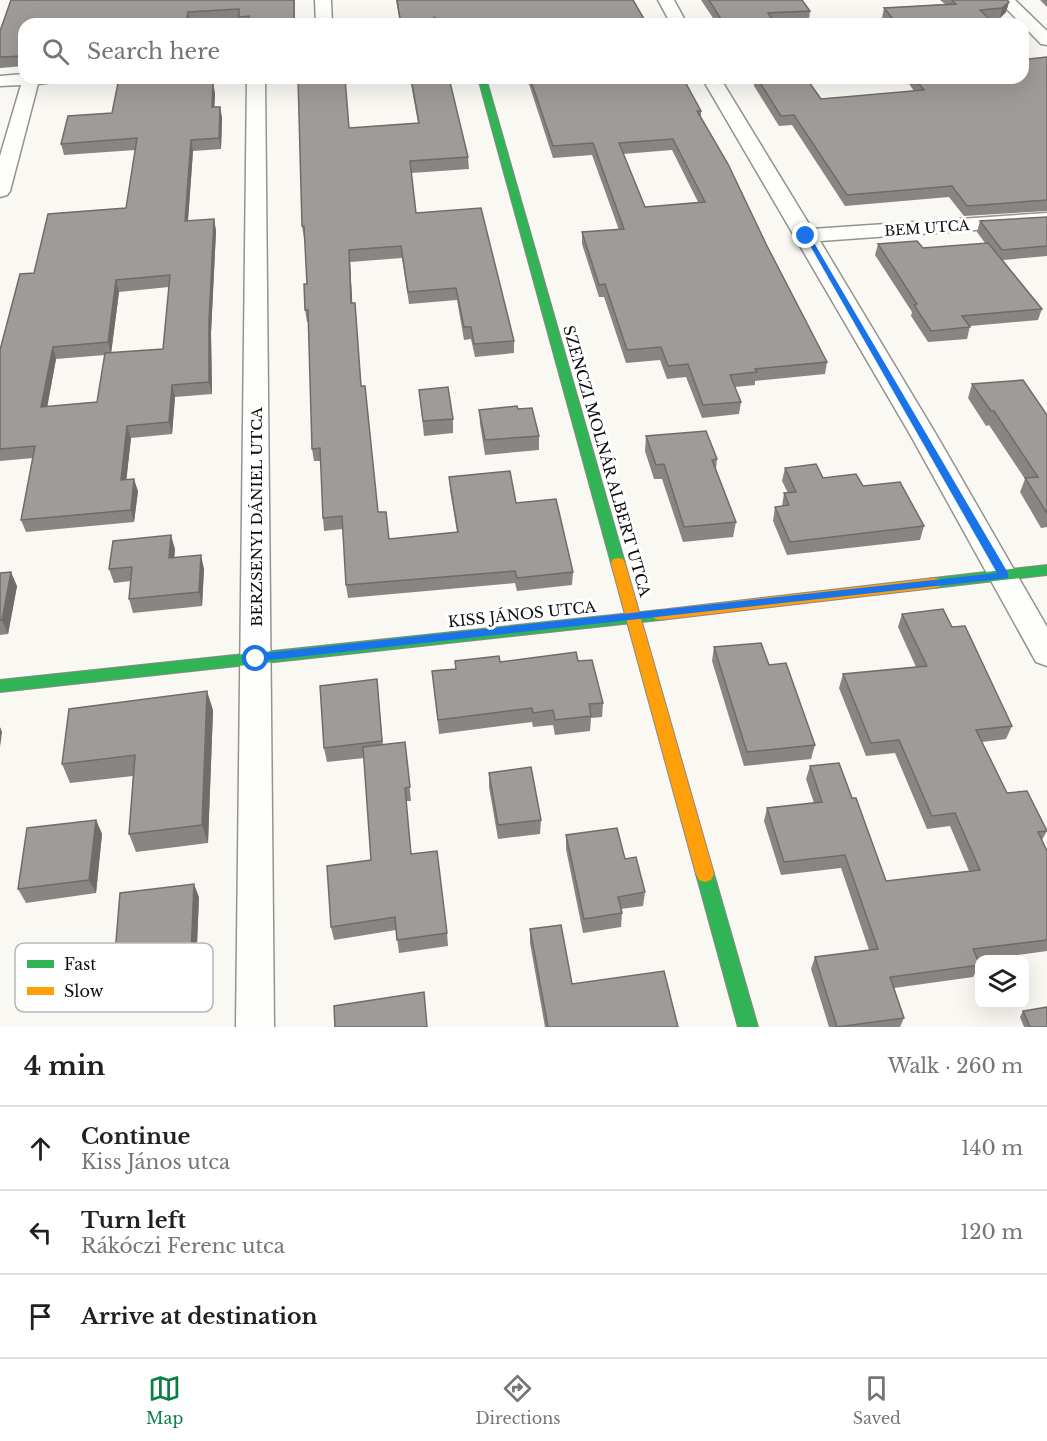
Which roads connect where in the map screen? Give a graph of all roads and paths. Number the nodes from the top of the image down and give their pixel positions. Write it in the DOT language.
graph roads {
  1 [pos="323,0"];
  2 [pos="666,0"];
  3 [pos="1006,0"];
  4 [pos="324,18"];
  5 [pos="676,18"];
  6 [pos="1024,18"];
  7 [pos="1029,22"];
  8 [pos="1047,40"];
  9 [pos="18,80"];
  10 [pos="0,81"];
  11 [pos="37,84"];
  12 [pos="256,84"];
  13 [pos="484,84"];
  14 [pos="715,84"];
  15 [pos="0,190"];
  16 [pos="1047,219"];
  17 [pos="806,236"];
  18 [pos="1047,570"];
  19 [pos="1004,576"];
  20 [pos="634,618"];
  21 [pos="1047,654"];
  22 [pos="256,659"];
  23 [pos="0,686"];
  24 [pos="255,1027"];
  25 [pos="748,1027"];
  1 -- 4 [label="street"];
  2 -- 5 [label="street"];
  3 -- 6 [label="street"];
  7 -- 8 [label="street"];
  9 -- 10 [label="street"];
  11 -- 15 [label="street"];
  12 -- 22 [label="street, BERZSENYI DÁNIEL UTCA"];
  13 -- 20 [label="street, SZENCZI MOLNÁR ALBERT UTCA"];
  14 -- 17 [label="street"];
  16 -- 17 [label="street, BEM UTCA"];
  17 -- 19 [label="street"];
  18 -- 19 [label="street, KISS JÁNOS UTCA"];
  19 -- 20 [label="street, KISS JÁNOS UTCA"];
  19 -- 21 [label="street"];
  20 -- 22 [label="street, KISS JÁNOS UTCA"];
  20 -- 25 [label="street, SZENCZI MOLNÁR ALBERT UTCA"];
  22 -- 23 [label="street, KISS JÁNOS UTCA"];
  22 -- 24 [label="street, BERZSENYI DÁNIEL UTCA"];
}
